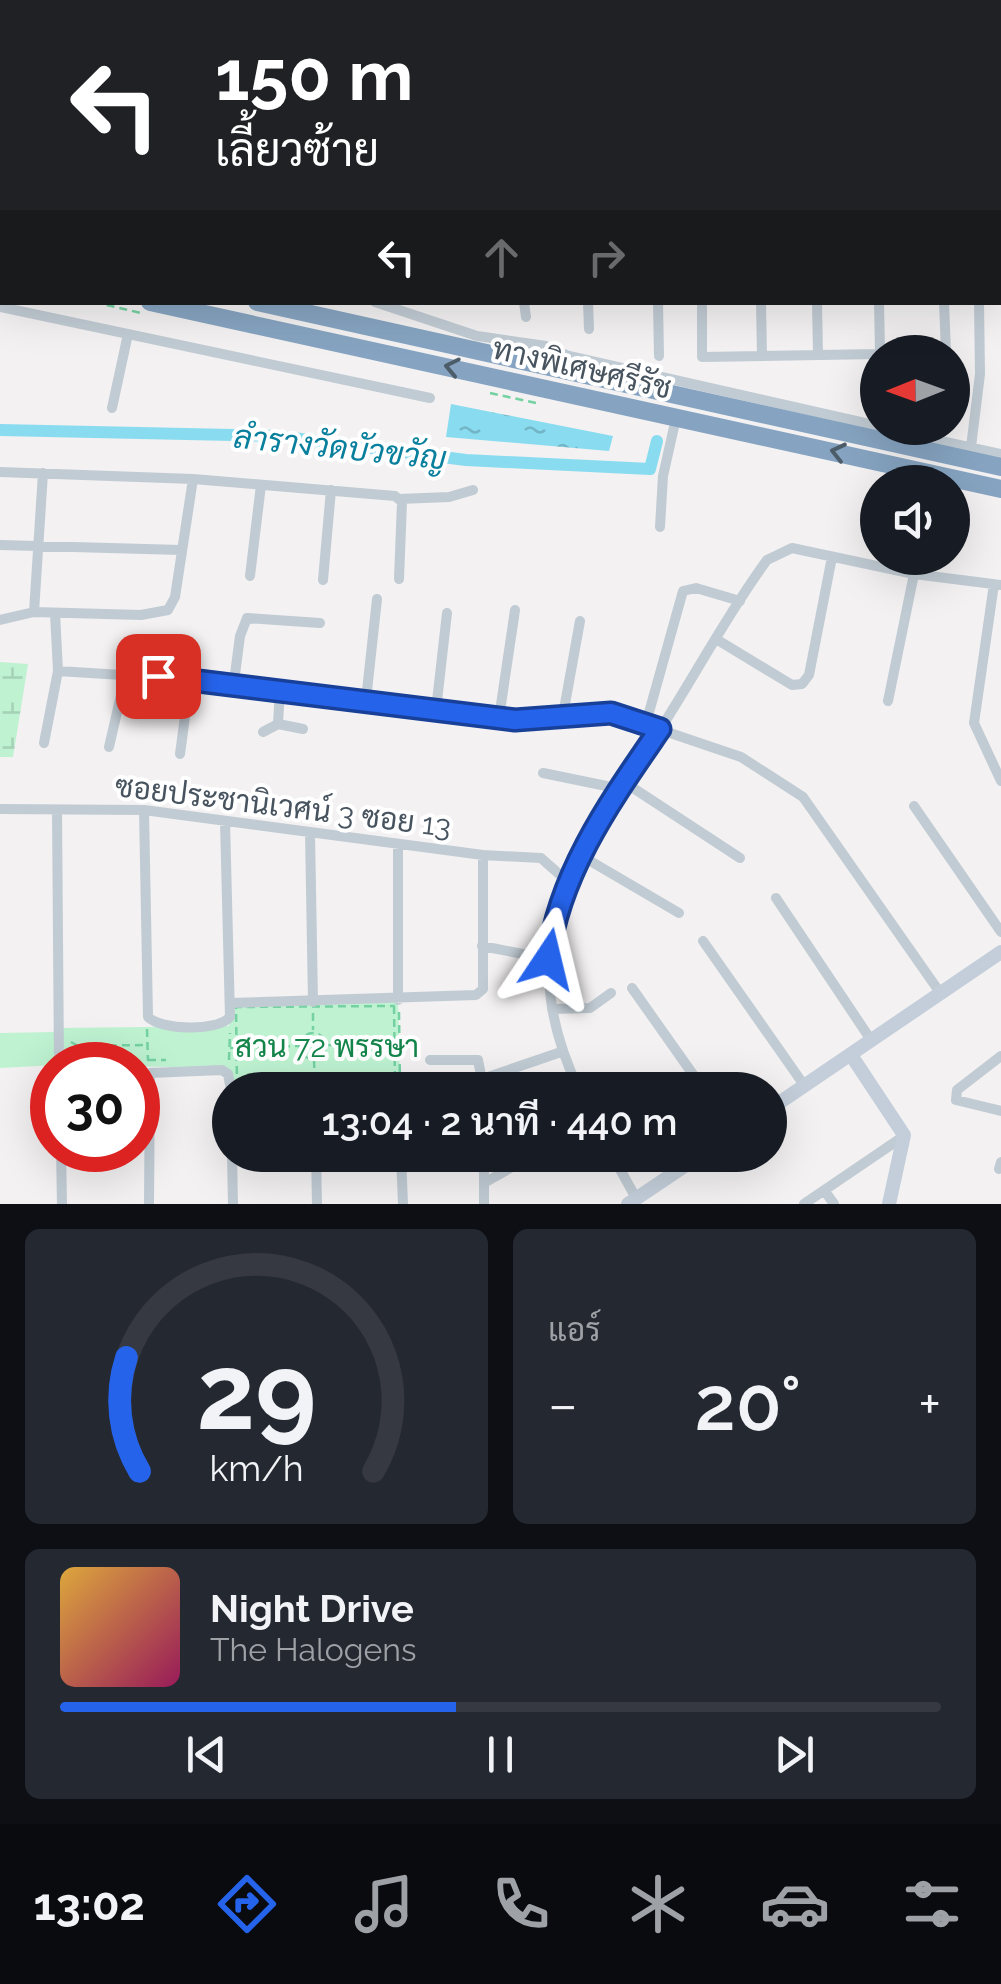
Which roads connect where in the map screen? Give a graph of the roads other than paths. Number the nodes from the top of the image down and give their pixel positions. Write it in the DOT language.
graph roads {
  1 [pos="164,305"];
  2 [pos="271,305"];
  3 [pos="384,305"];
  4 [pos="524,305"];
  5 [pos="588,305"];
  6 [pos="658,305"];
  7 [pos="702,305"];
  8 [pos="761,305"];
  9 [pos="817,305"];
  10 [pos="880,305"];
  11 [pos="944,305"];
  12 [pos="978,305"];
  13 [pos="0,306"];
  14 [pos="526,317"];
  15 [pos="589,329"];
  16 [pos="128,334"];
  17 [pos="879,335"];
  18 [pos="945,335"];
  19 [pos="860,354"];
  20 [pos="818,355"];
  21 [pos="659,356"];
  22 [pos="762,356"];
  23 [pos="430,398"];
  24 [pos="112,408"];
  25 [pos="860,422"];
  26 [pos="674,427"];
  27 [pos="962,445"];
  28 [pos="971,448"];
  29 [pos="1001,454"];
  30 [pos="1001,467"];
  31 [pos="0,472"];
  32 [pos="44,474"];
  33 [pos="193,479"];
  34 [pos="261,485"];
  35 [pos="1001,489"];
  36 [pos="331,490"];
  37 [pos="473,490"];
  38 [pos="399,499"];
  39 [pos="660,527"];
  40 [pos="0,545"];
  41 [pos="39,546"];
  42 [pos="182,550"];
  43 [pos="832,558"];
  44 [pos="860,563"];
  45 [pos="914,575"];
  46 [pos="922,575"];
  47 [pos="250,576"];
  48 [pos="323,580"];
  49 [pos="399,580"];
  50 [pos="997,585"];
  51 [pos="377,599"];
  52 [pos="740,601"];
  53 [pos="515,610"];
  54 [pos="34,612"];
  55 [pos="55,613"];
  56 [pos="447,613"];
  57 [pos="0,620"];
  58 [pos="580,621"];
  59 [pos="320,624"];
  60 [pos="716,640"];
  61 [pos="58,671"];
  62 [pos="126,673"];
  63 [pos="190,678"];
  64 [pos="234,682"];
  65 [pos="280,688"];
  66 [pos="366,700"];
  67 [pos="888,701"];
  68 [pos="436,710"];
  69 [pos="563,716"];
  70 [pos="499,718"];
  71 [pos="646,723"];
  72 [pos="278,724"];
  73 [pos="303,728"];
  74 [pos="660,729"];
  75 [pos="264,732"];
  76 [pos="44,743"];
  77 [pos="109,747"];
  78 [pos="180,754"];
  79 [pos="543,773"];
  80 [pos="1001,781"];
  81 [pos="622,786"];
  82 [pos="914,806"];
  83 [pos="0,809"];
  84 [pos="57,810"];
  85 [pos="144,810"];
  86 [pos="225,821"];
  87 [pos="310,832"];
  88 [pos="398,844"];
  89 [pos="483,855"];
  90 [pos="580,855"];
  91 [pos="740,858"];
  92 [pos="568,882"];
  93 [pos="776,898"];
  94 [pos="680,913"];
  95 [pos="1001,932"];
  96 [pos="704,941"];
  97 [pos="482,946"];
  98 [pos="1001,952"];
  99 [pos="548,959"];
  100 [pos="632,988"];
  101 [pos="612,993"];
  102 [pos="942,994"];
  103 [pos="398,1000"];
  104 [pos="230,1003"];
  105 [pos="313,1004"];
  106 [pos="552,1009"];
  107 [pos="871,1040"];
  108 [pos="59,1042"];
  109 [pos="561,1052"];
  110 [pos="850,1055"];
  111 [pos="1001,1056"];
  112 [pos="430,1060"];
  113 [pos="225,1072"];
  114 [pos="481,1072"];
  115 [pos="513,1072"];
  116 [pos="570,1072"];
  117 [pos="691,1072"];
  118 [pos="804,1085"];
  119 [pos="787,1096"];
  120 [pos="1001,1111"];
  121 [pos="904,1135"];
  122 [pos="61,1172"];
  123 [pos="232,1172"];
  124 [pos="316,1172"];
  125 [pos="402,1172"];
  126 [pos="484,1172"];
  127 [pos="503,1172"];
  128 [pos="619,1172"];
  129 [pos="676,1172"];
  130 [pos="484,1183"];
  131 [pos="824,1190"];
  132 [pos="632,1201"];
  133 [pos="62,1204"];
  134 [pos="148,1204"];
  135 [pos="232,1204"];
  136 [pos="317,1204"];
  137 [pos="402,1204"];
  138 [pos="484,1204"];
  139 [pos="804,1204"];
  140 [pos="834,1204"];
  141 [pos="889,1204"];
  35 -- 1 [label="highway, ทางพิเศษศรีรัช, one-way"];
  2 -- 30 [label="highway, ทางพิเศษศรีรัช"];
  3 -- 25 [label="street"];
  4 -- 14 [label="street"];
  5 -- 15 [label="street"];
  6 -- 21 [label="street"];
  7 -- 22 [label="street"];
  8 -- 22 [label="street"];
  9 -- 20 [label="street"];
  10 -- 17 [label="street"];
  11 -- 18 [label="street"];
  12 -- 28 [label="street"];
  13 -- 16 [label="street"];
  16 -- 23 [label="street"];
  16 -- 24 [label="street"];
  19 -- 20 [label="street"];
  20 -- 22 [label="street"];
  26 -- 39 [label="street"];
  27 -- 28 [label="street"];
  28 -- 29 [label="street"];
  31 -- 32 [label="street"];
  32 -- 33 [label="street"];
  32 -- 41 [label="street"];
  33 -- 34 [label="street"];
  33 -- 42 [label="street"];
  34 -- 36 [label="street"];
  34 -- 47 [label="street"];
  36 -- 38 [label="street"];
  36 -- 48 [label="street"];
  37 -- 38 [label="street"];
  38 -- 49 [label="street"];
  40 -- 41 [label="street"];
  41 -- 42 [label="street"];
  41 -- 54 [label="street"];
  42 -- 55 [label="street"];
  43 -- 44 [label="street"];
  43 -- 52 [label="street"];
  43 -- 60 [label="street"];
  45 -- 67 [label="street"];
  46 -- 50 [label="street"];
  50 -- 80 [label="street"];
  51 -- 66 [label="street"];
  52 -- 60 [label="street"];
  52 -- 71 [label="street"];
  53 -- 70 [label="street"];
  54 -- 55 [label="street"];
  54 -- 57 [label="street"];
  55 -- 61 [label="street"];
  56 -- 68 [label="street"];
  58 -- 69 [label="street"];
  59 -- 64 [label="street"];
  60 -- 74 [label="street"];
  61 -- 62 [label="street"];
  61 -- 76 [label="street"];
  62 -- 63 [label="street"];
  62 -- 77 [label="street"];
  63 -- 64 [label="street"];
  63 -- 78 [label="street"];
  64 -- 65 [label="street"];
  65 -- 66 [label="street"];
  65 -- 72 [label="street"];
  66 -- 68 [label="street"];
  68 -- 70 [label="street"];
  69 -- 70 [label="street"];
  69 -- 71 [label="street"];
  71 -- 74 [label="street"];
  72 -- 73 [label="street"];
  72 -- 75 [label="street"];
  74 -- 81 [label="street"];
  74 -- 102 [label="street"];
  79 -- 81 [label="street"];
  81 -- 90 [label="street"];
  81 -- 91 [label="street"];
  82 -- 95 [label="street"];
  83 -- 84 [label="street, ซอยประชานิเวศน์ 3 ซอย 13"];
  84 -- 85 [label="street, ซอยประชานิเวศน์ 3 ซอย 13"];
  84 -- 108 [label="street"];
  85 -- 86 [label="street, ซอยประชานิเวศน์ 3 ซอย 13"];
  85 -- 104 [label="street"];
  86 -- 87 [label="street, ซอยประชานิเวศน์ 3 ซอย 13"];
  86 -- 104 [label="street"];
  87 -- 88 [label="street, ซอยประชานิเวศน์ 3 ซอย 13"];
  87 -- 105 [label="street"];
  88 -- 89 [label="street, ซอยประชานิเวศน์ 3 ซอย 13"];
  88 -- 103 [label="street"];
  89 -- 92 [label="street, ซอยประชานิเวศน์ 3 ซอย 13"];
  89 -- 97 [label="street"];
  90 -- 92 [label="street"];
  90 -- 94 [label="street"];
  92 -- 99 [label="street"];
  93 -- 107 [label="street"];
  96 -- 118 [label="street"];
  97 -- 99 [label="street"];
  97 -- 103 [label="street"];
  98 -- 102 [label="street"];
  99 -- 106 [label="street"];
  100 -- 117 [label="street"];
  101 -- 106 [label="street"];
  102 -- 107 [label="street"];
  103 -- 105 [label="street"];
  104 -- 105 [label="street"];
  106 -- 109 [label="street"];
  107 -- 110 [label="street"];
  109 -- 115 [label="street"];
  109 -- 116 [label="street"];
  110 -- 118 [label="street"];
  110 -- 121 [label="street"];
  111 -- 120 [label="street"];
  112 -- 114 [label="street"];
  113 -- 134 [label="street"];
  118 -- 119 [label="street"];
  121 -- 131 [label="street"];
  121 -- 141 [label="street"];
  122 -- 133 [label="street"];
  123 -- 135 [label="street"];
  124 -- 136 [label="street"];
  125 -- 137 [label="street"];
  126 -- 130 [label="street"];
  127 -- 130 [label="street"];
  128 -- 132 [label="street"];
  129 -- 132 [label="street"];
  130 -- 138 [label="street"];
  131 -- 139 [label="street"];
  131 -- 140 [label="street"];
}
